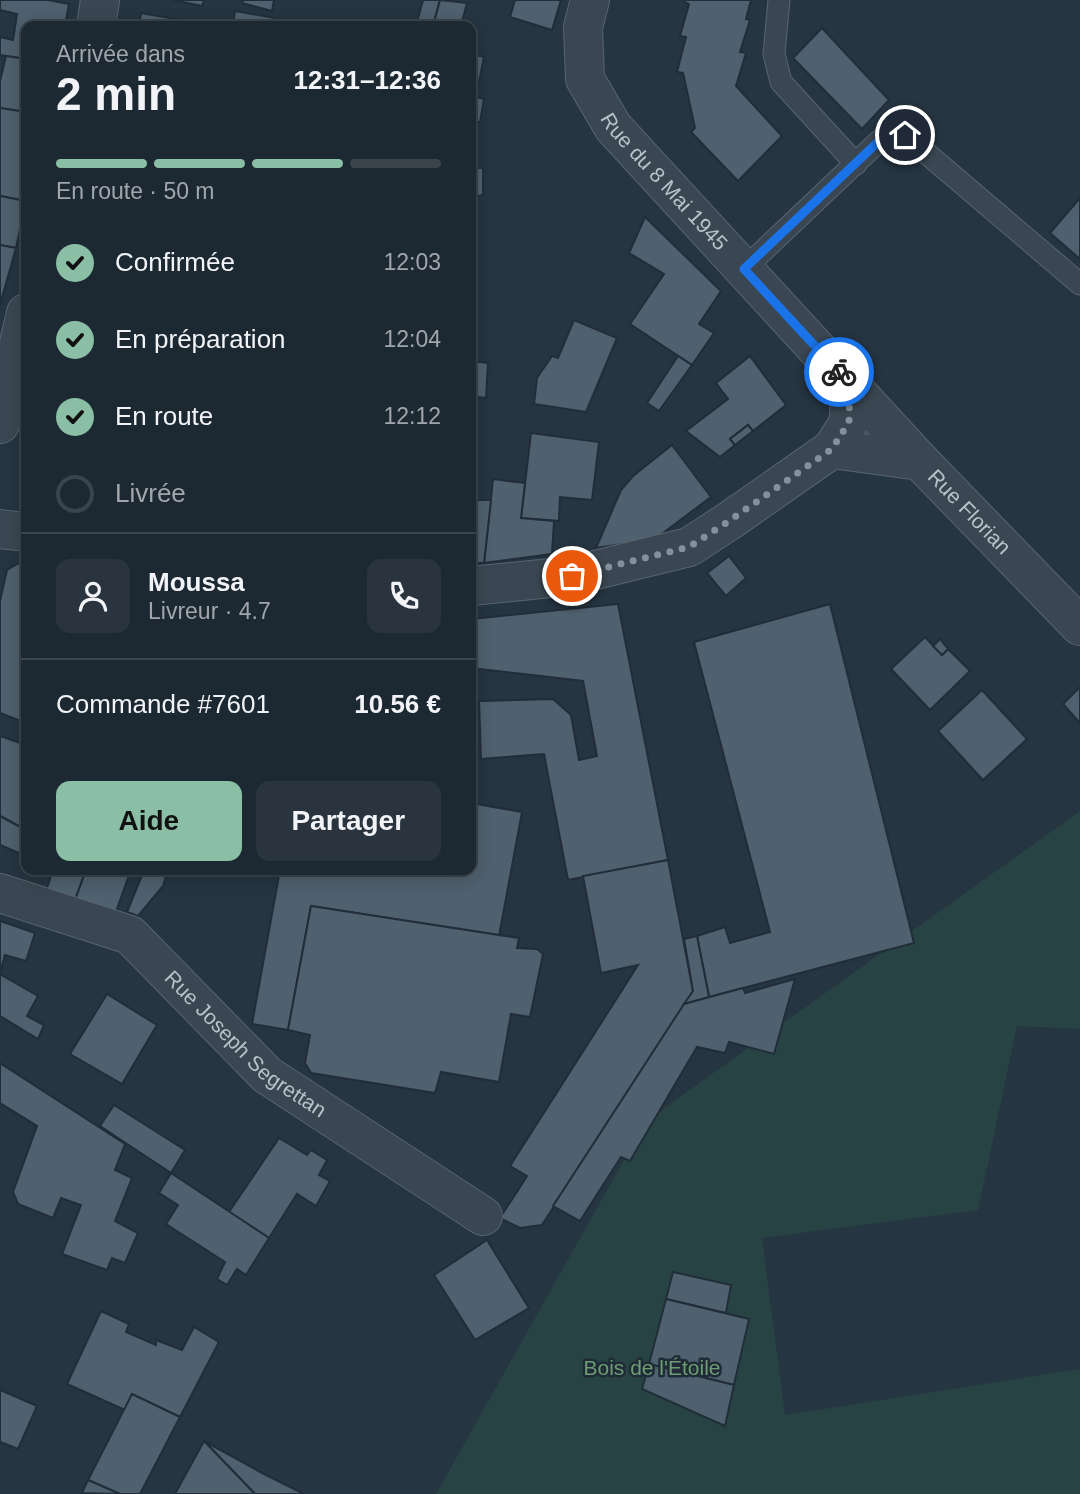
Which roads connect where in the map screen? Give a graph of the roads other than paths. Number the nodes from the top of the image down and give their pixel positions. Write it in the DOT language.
graph roads {
  1 [pos="100,0"];
  2 [pos="590,0"];
  3 [pos="779,0"];
  4 [pos="97,21"];
  5 [pos="856,164"];
  6 [pos="744,269"];
  7 [pos="1080,284"];
  8 [pos="21,334"];
  9 [pos="850,383"];
  10 [pos="0,424"];
  11 [pos="832,449"];
  12 [pos="920,461"];
  13 [pos="0,528"];
  14 [pos="21,531"];
  15 [pos="476,586"];
  16 [pos="1080,626"];
  17 [pos="0,892"];
  18 [pos="483,1216"];
  1 -- 4 [label="street"];
  2 -- 6 [label="street, Rue du 8 Mai 1945"];
  3 -- 5 [label="lane"];
  5 -- 6 [label="lane"];
  5 -- 7 [label="lane"];
  6 -- 9 [label="street, Rue du 8 Mai 1945"];
  8 -- 10 [label="street"];
  9 -- 11 [label="street"];
  9 -- 12 [label="street, Rue du 8 Mai 1945"];
  11 -- 12 [label="street, Rue Florian"];
  11 -- 15 [label="street"];
  12 -- 16 [label="street, Rue Florian"];
  13 -- 14 [label="street"];
  17 -- 18 [label="street, Rue Joseph Segrettan"];
}
